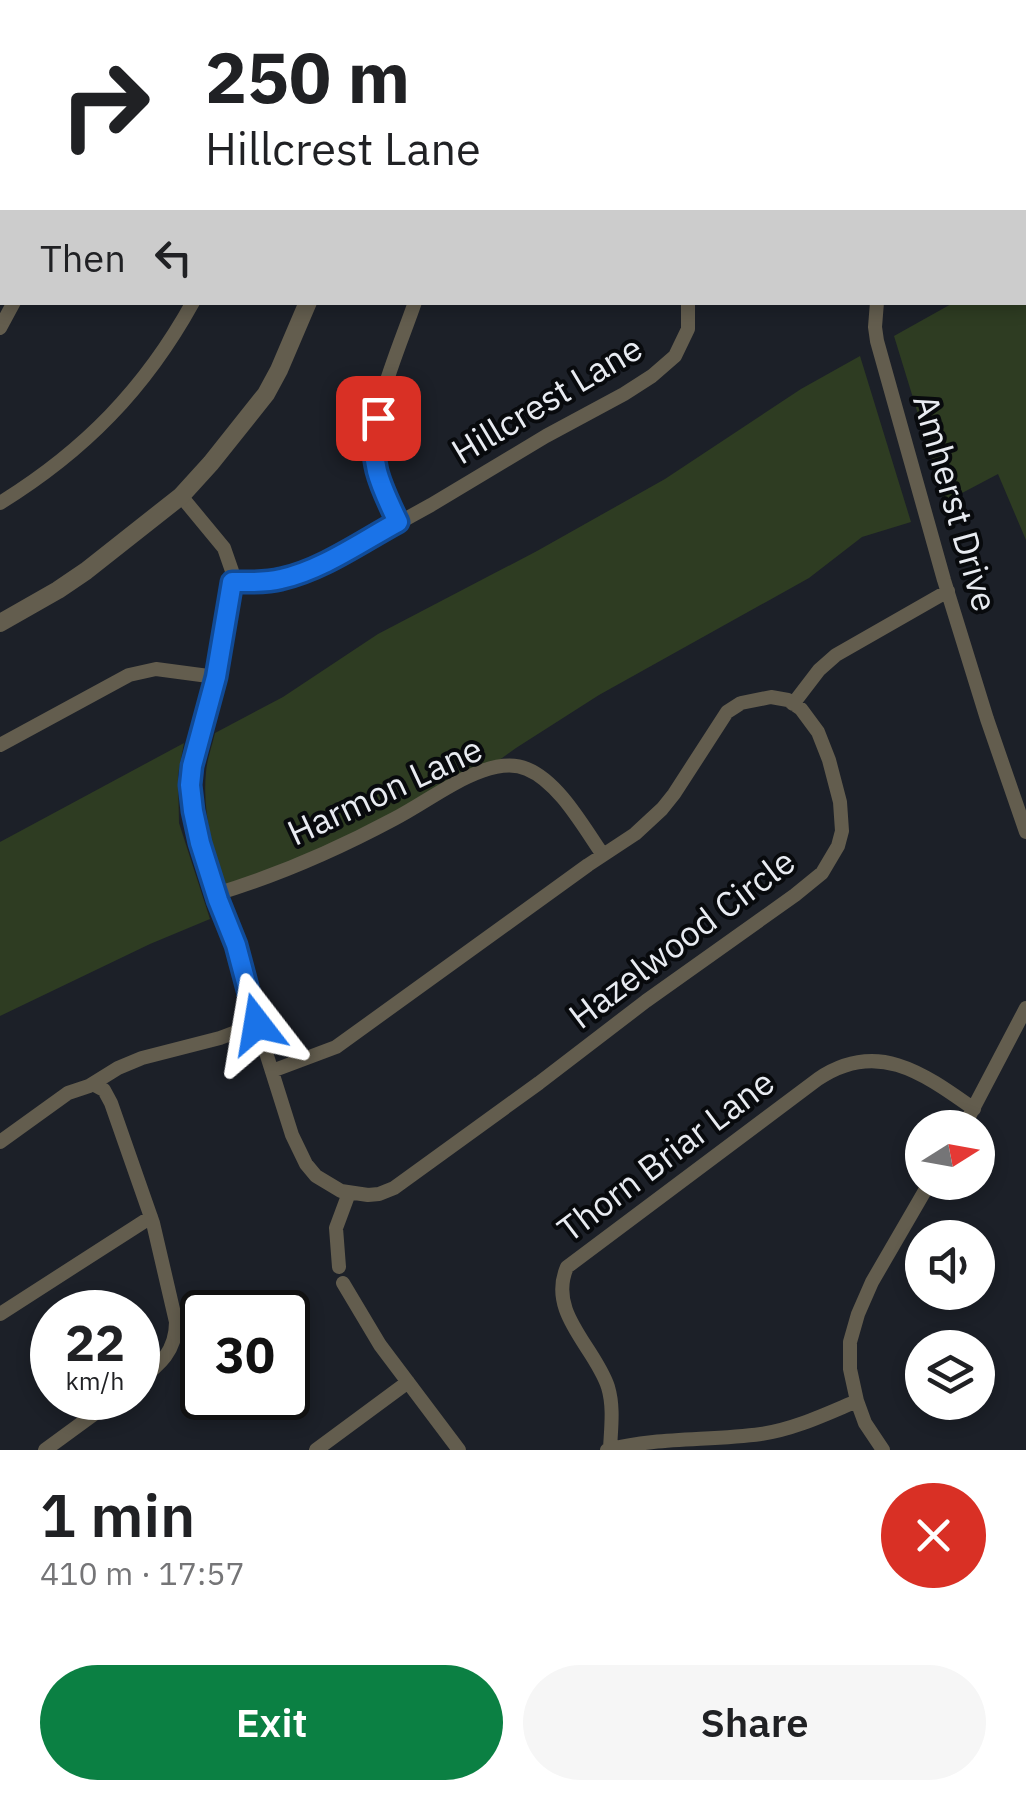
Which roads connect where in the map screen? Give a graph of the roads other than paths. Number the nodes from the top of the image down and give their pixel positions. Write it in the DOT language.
graph roads {
  1 [pos="12,305"];
  2 [pos="191,305"];
  3 [pos="307,305"];
  4 [pos="414,305"];
  5 [pos="688,305"];
  6 [pos="877,305"];
  7 [pos="0,328"];
  8 [pos="180,496"];
  9 [pos="0,502"];
  10 [pos="398,522"];
  11 [pos="232,582"];
  12 [pos="948,591"];
  13 [pos="0,623"];
  14 [pos="216,677"];
  15 [pos="793,704"];
  16 [pos="0,745"];
  17 [pos="1026,832"];
  18 [pos="602,855"];
  19 [pos="216,894"];
  20 [pos="1026,1008"];
  21 [pos="257,1024"];
  22 [pos="272,1071"];
  23 [pos="93,1084"];
  24 [pos="974,1109"];
  25 [pos="0,1142"];
  26 [pos="348,1194"];
  27 [pos="920,1200"];
  28 [pos="151,1217"];
  29 [pos="339,1267"];
  30 [pos="343,1283"];
  31 [pos="0,1314"];
  32 [pos="160,1362"];
  33 [pos="408,1382"];
  34 [pos="857,1401"];
  35 [pos="86,1420"];
  36 [pos="45,1450"];
  37 [pos="316,1450"];
  38 [pos="460,1450"];
  39 [pos="608,1450"];
  40 [pos="884,1450"];
  1 -- 7 [label="street"];
  2 -- 9 [label="street"];
  3 -- 8 [label="street"];
  4 -- 10 [label="street"];
  5 -- 10 [label="street, Hillcrest Lane"];
  6 -- 12 [label="street, Amherst Drive"];
  8 -- 11 [label="street"];
  8 -- 13 [label="street"];
  10 -- 11 [label="street, Hillcrest Lane"];
  11 -- 14 [label="street"];
  12 -- 15 [label="street"];
  12 -- 17 [label="street, Amherst Drive"];
  14 -- 16 [label="street"];
  14 -- 19 [label="street"];
  15 -- 18 [label="street"];
  15 -- 26 [label="street, Hazelwood Circle"];
  18 -- 19 [label="street, Harmon Lane"];
  18 -- 22 [label="street"];
  19 -- 21 [label="street"];
  20 -- 24 [label="street"];
  21 -- 22 [label="street"];
  21 -- 23 [label="street"];
  22 -- 26 [label="street"];
  23 -- 25 [label="street"];
  23 -- 28 [label="street"];
  24 -- 39 [label="street, Thorn Briar Lane"];
  26 -- 29 [label="street"];
  27 -- 34 [label="street"];
  28 -- 31 [label="street"];
  28 -- 32 [label="street"];
  30 -- 33 [label="street"];
  33 -- 37 [label="street"];
  33 -- 38 [label="street"];
  34 -- 39 [label="street"];
  34 -- 40 [label="street"];
  35 -- 36 [label="street"];
}
